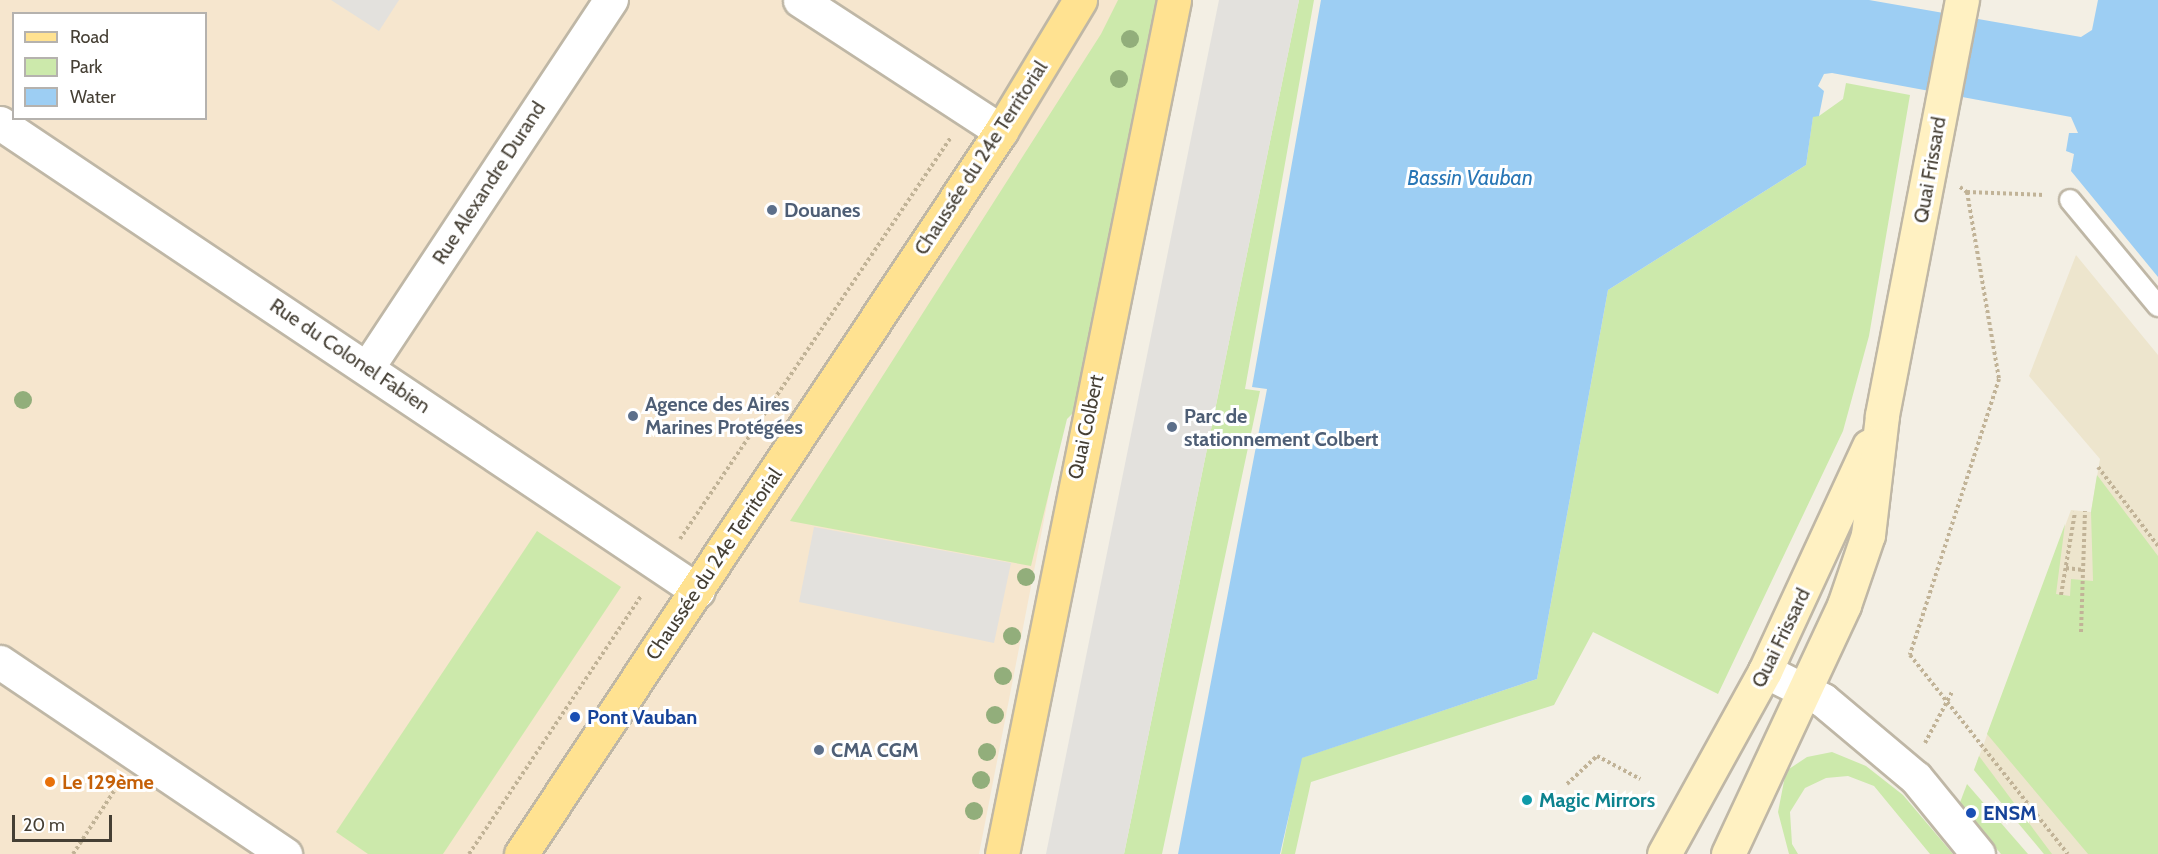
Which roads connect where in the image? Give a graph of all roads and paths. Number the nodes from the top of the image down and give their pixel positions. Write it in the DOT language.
graph roads {
  1 [pos="611,0"];
  2 [pos="800,0"];
  3 [pos="1080,0"];
  4 [pos="1174,0"];
  5 [pos="1962,0"];
  6 [pos="968,111"];
  7 [pos="0,123"];
  8 [pos="1001,131"];
  9 [pos="1932,170"];
  10 [pos="1968,192"];
  11 [pos="2070,200"];
  12 [pos="2158,306"];
  13 [pos="367,368"];
  14 [pos="1882,415"];
  15 [pos="2098,467"];
  16 [pos="2074,512"];
  17 [pos="2085,512"];
  18 [pos="2158,546"];
  19 [pos="662,566"];
  20 [pos="2066,568"];
  21 [pos="2083,570"];
  22 [pos="698,591"];
  23 [pos="2061,595"];
  24 [pos="2081,632"];
  25 [pos="0,662"];
  26 [pos="1764,671"];
  27 [pos="1952,692"];
  28 [pos="1804,693"];
  29 [pos="1947,701"];
  30 [pos="137,756"];
  31 [pos="1910,773"];
  32 [pos="1640,780"];
  33 [pos="1567,784"];
  34 [pos="73,854"];
  35 [pos="285,854"];
  36 [pos="469,854"];
  37 [pos="520,854"];
  38 [pos="1002,854"];
  39 [pos="1664,854"];
  40 [pos="1728,854"];
  41 [pos="1978,854"];
  42 [pos="2068,854"];
  1 -- 13 [label="street, Rue Alexandre Durand"];
  2 -- 6 [label="street"];
  3 -- 8 [label="main road, Chaussée du 24e Territorial"];
  4 -- 38 [label="main road, Quai Colbert"];
  5 -- 9 [label="street, Quai Frissard"];
  6 -- 8 [label="street"];
  6 -- 19 [label="path"];
  7 -- 13 [label="street, Rue du Colonel Fabien"];
  8 -- 22 [label="main road, Chaussée du 24e Territorial"];
  9 -- 10 [label="path"];
  9 -- 14 [label="street, Quai Frissard"];
  10 -- 11 [label="path"];
  10 -- 29 [label="path"];
  11 -- 12 [label="lane"];
  13 -- 19 [label="street, Rue du Colonel Fabien"];
  14 -- 26 [label="street, Quai Frissard"];
  14 -- 28 [label="street, Quai Frissard"];
  15 -- 18 [label="path"];
  16 -- 20 [label="path"];
  17 -- 21 [label="path"];
  19 -- 22 [label="street, Rue du Colonel Fabien"];
  19 -- 36 [label="path"];
  20 -- 21 [label="path"];
  20 -- 23 [label="path"];
  21 -- 24 [label="path"];
  22 -- 37 [label="main road, Chaussée du 24e Territorial"];
  25 -- 30 [label="street"];
  26 -- 28 [label="street"];
  26 -- 39 [label="street, Quai Frissard"];
  27 -- 29 [label="path"];
  28 -- 31 [label="street"];
  28 -- 40 [label="street, Quai Frissard"];
  29 -- 31 [label="path"];
  29 -- 42 [label="path"];
  30 -- 34 [label="path"];
  30 -- 35 [label="street"];
  31 -- 41 [label="street"];
  32 -- 33 [label="path"];
}
